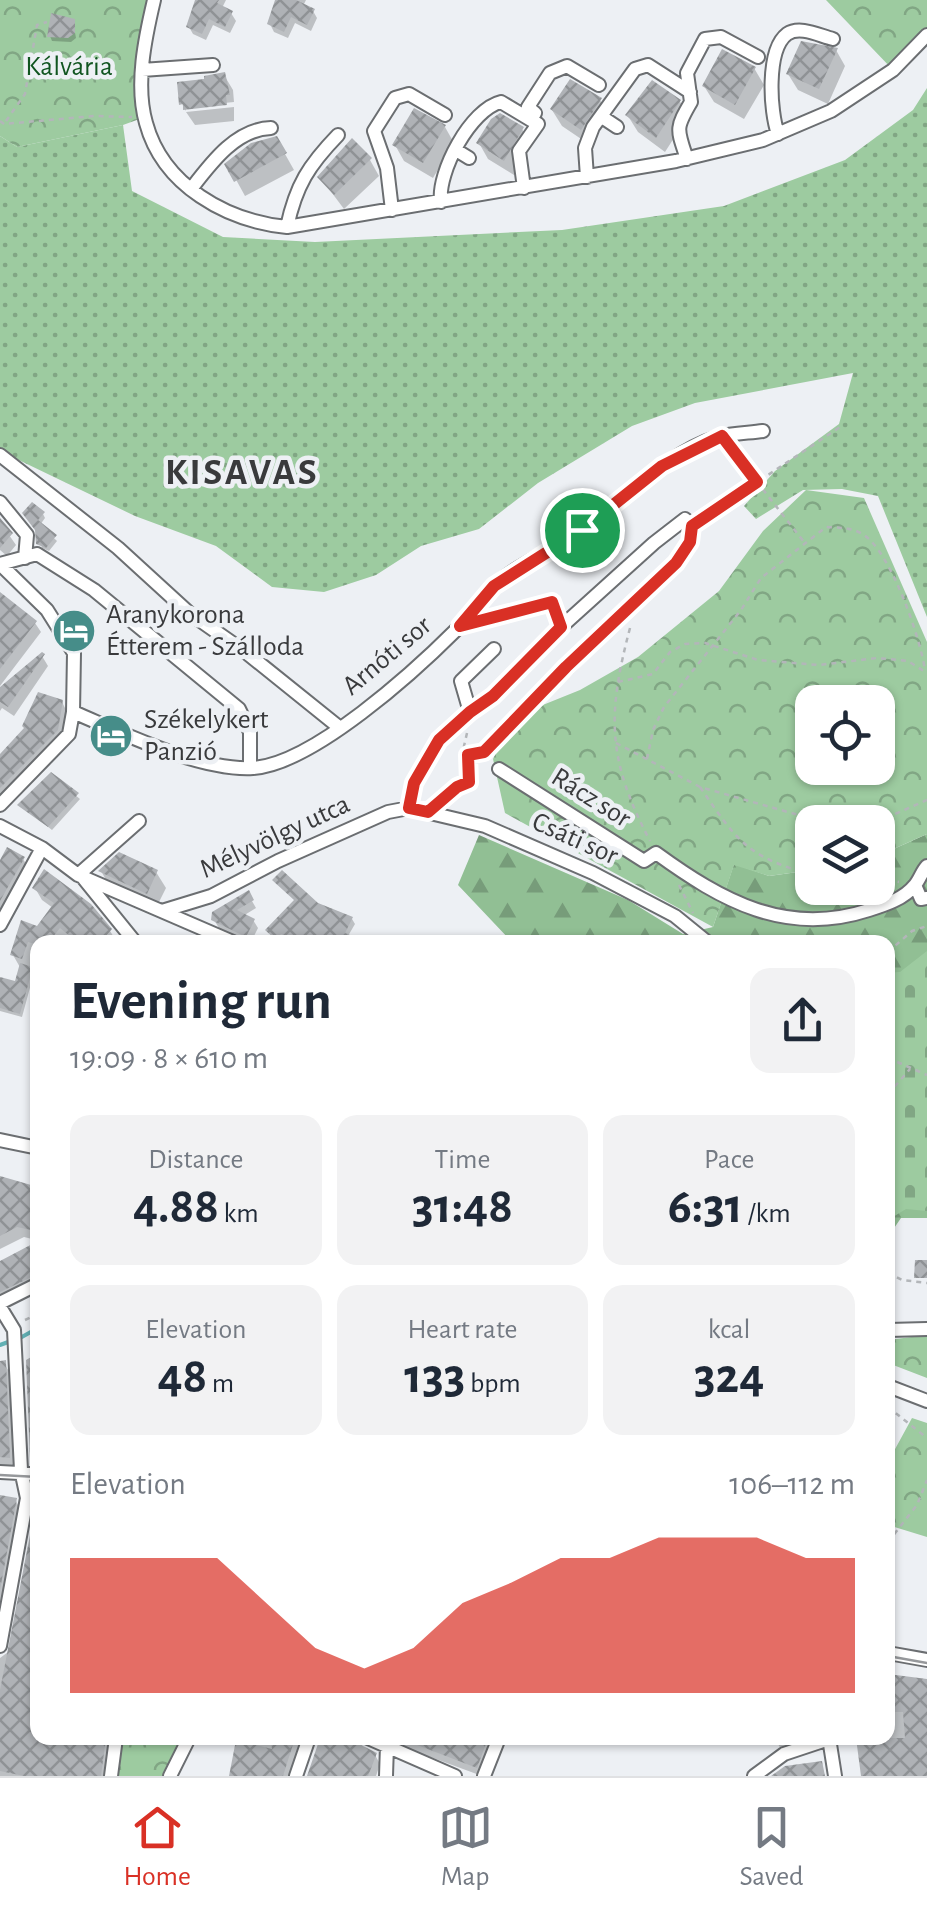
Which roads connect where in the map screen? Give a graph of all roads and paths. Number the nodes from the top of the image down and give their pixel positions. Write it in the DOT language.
graph roads {
  1 [pos="154,0"];
  2 [pos="47,22"];
  3 [pos="927,35"];
  4 [pos="834,40"];
  5 [pos="758,57"];
  6 [pos="213,65"];
  7 [pos="142,70"];
  8 [pos="599,85"];
  9 [pos="690,92"];
  10 [pos="444,116"];
  11 [pos="145,117"];
  12 [pos="602,117"];
  13 [pos="531,120"];
  14 [pos="2,122"];
  15 [pos="617,127"];
  16 [pos="271,128"];
  17 [pos="338,134"];
  18 [pos="778,134"];
  19 [pos="456,150"];
  20 [pos="469,158"];
  21 [pos="688,159"];
  22 [pos="587,176"];
  23 [pos="524,188"];
  24 [pos="191,189"];
  25 [pos="441,202"];
  26 [pos="392,210"];
  27 [pos="288,227"];
  28 [pos="840,427"];
  29 [pos="763,431"];
  30 [pos="722,436"];
  31 [pos="0,456"];
  32 [pos="757,482"];
  33 [pos="0,502"];
  34 [pos="689,522"];
  35 [pos="805,544"];
  36 [pos="25,558"];
  37 [pos="0,564"];
  38 [pos="637,602"];
  39 [pos="460,626"];
  40 [pos="561,627"];
  41 [pos="712,645"];
  42 [pos="494,649"];
  43 [pos="926,672"];
  44 [pos="616,682"];
  45 [pos="73,712"];
  46 [pos="470,712"];
  47 [pos="340,728"];
  48 [pos="495,738"];
  49 [pos="616,742"];
  50 [pos="496,751"];
  51 [pos="647,759"];
  52 [pos="250,768"];
  53 [pos="499,769"];
  54 [pos="700,787"];
  55 [pos="927,800"];
  56 [pos="0,805"];
  57 [pos="409,808"];
  58 [pos="428,812"];
  59 [pos="795,814"];
  60 [pos="895,814"];
  61 [pos="139,821"];
  62 [pos="0,826"];
  63 [pos="42,848"];
  64 [pos="656,853"];
  65 [pos="927,866"];
  66 [pos="795,869"];
  67 [pos="80,876"];
  68 [pos="674,878"];
  69 [pos="895,881"];
  70 [pos="915,885"];
  71 [pos="927,898"];
  72 [pos="162,911"];
  73 [pos="0,925"];
  74 [pos="927,926"];
  75 [pos="129,935"];
  76 [pos="217,935"];
  77 [pos="699,935"];
  78 [pos="702,935"];
  79 [pos="895,946"];
  80 [pos="895,1061"];
  81 [pos="911,1068"];
  82 [pos="927,1075"];
  83 [pos="895,1086"];
  84 [pos="0,1140"];
  85 [pos="30,1146"];
  86 [pos="895,1276"];
  87 [pos="927,1284"];
  88 [pos="30,1288"];
  89 [pos="0,1305"];
  90 [pos="927,1329"];
  91 [pos="895,1330"];
  92 [pos="895,1389"];
  93 [pos="927,1401"];
  94 [pos="895,1412"];
  95 [pos="927,1438"];
  96 [pos="0,1472"];
  97 [pos="22,1474"];
  98 [pos="30,1474"];
  99 [pos="927,1480"];
  100 [pos="895,1533"];
  101 [pos="0,1646"];
  102 [pos="895,1654"];
  103 [pos="927,1660"];
  104 [pos="115,1745"];
  105 [pos="186,1745"];
  106 [pos="307,1745"];
  107 [pos="387,1745"];
  108 [pos="496,1745"];
  109 [pos="809,1745"];
  110 [pos="830,1745"];
  111 [pos="110,1776"];
  112 [pos="170,1776"];
  113 [pos="296,1776"];
  114 [pos="386,1776"];
  115 [pos="455,1776"];
  116 [pos="484,1776"];
  117 [pos="754,1776"];
  118 [pos="835,1776"];
  1 -- 7 [label="street"];
  2 -- 14 [label="path"];
  3 -- 18 [label="street"];
  4 -- 18 [label="street"];
  5 -- 9 [label="street"];
  6 -- 7 [label="street"];
  7 -- 11 [label="street"];
  8 -- 13 [label="street"];
  9 -- 12 [label="street"];
  9 -- 21 [label="street"];
  10 -- 26 [label="street"];
  11 -- 14 [label="path"];
  11 -- 24 [label="street"];
  12 -- 15 [label="street"];
  12 -- 22 [label="street"];
  13 -- 19 [label="street"];
  13 -- 23 [label="street"];
  16 -- 24 [label="street"];
  17 -- 27 [label="street"];
  18 -- 21 [label="street"];
  19 -- 20 [label="street"];
  19 -- 25 [label="street"];
  21 -- 22 [label="street"];
  22 -- 23 [label="street"];
  23 -- 25 [label="street"];
  24 -- 27 [label="street"];
  25 -- 26 [label="street"];
  26 -- 27 [label="street"];
  28 -- 32 [label="path"];
  29 -- 30 [label="street, Arnóti sor"];
  30 -- 32 [label="path"];
  30 -- 39 [label="street, Arnóti sor"];
  31 -- 47 [label="street"];
  32 -- 34 [label="path"];
  32 -- 35 [label="path"];
  33 -- 36 [label="street"];
  34 -- 38 [label="street"];
  34 -- 40 [label="street"];
  35 -- 41 [label="path"];
  35 -- 43 [label="path"];
  36 -- 37 [label="street"];
  36 -- 52 [label="street"];
  37 -- 45 [label="street"];
  38 -- 44 [label="path, Rácz sor"];
  38 -- 48 [label="street"];
  39 -- 40 [label="street"];
  39 -- 47 [label="street, Arnóti sor"];
  40 -- 46 [label="street"];
  41 -- 43 [label="path"];
  41 -- 44 [label="path"];
  41 -- 51 [label="path"];
  42 -- 46 [label="street"];
  44 -- 49 [label="path, Rácz sor"];
  45 -- 52 [label="street"];
  45 -- 56 [label="street"];
  46 -- 57 [label="street"];
  47 -- 52 [label="street, Arnóti sor"];
  48 -- 50 [label="path"];
  48 -- 58 [label="path"];
  49 -- 51 [label="path"];
  49 -- 64 [label="path, Rácz sor"];
  51 -- 54 [label="path"];
  53 -- 64 [label="street, Rácz sor"];
  54 -- 59 [label="path"];
  54 -- 66 [label="path"];
  55 -- 60 [label="path"];
  57 -- 58 [label="street, Csáti sor"];
  57 -- 72 [label="street, Mélyvölgy utca"];
  58 -- 77 [label="street, Csáti sor"];
  61 -- 67 [label="street"];
  62 -- 63 [label="street"];
  63 -- 67 [label="street"];
  63 -- 73 [label="street"];
  64 -- 70 [label="street"];
  65 -- 70 [label="street"];
  67 -- 72 [label="street"];
  67 -- 75 [label="street"];
  68 -- 78 [label="path"];
  69 -- 70 [label="path"];
  70 -- 71 [label="street"];
  72 -- 76 [label="street"];
  74 -- 79 [label="path"];
  80 -- 81 [label="path"];
  81 -- 82 [label="path"];
  81 -- 83 [label="path"];
  84 -- 85 [label="street"];
  86 -- 87 [label="path"];
  88 -- 89 [label="street"];
  89 -- 97 [label="street"];
  90 -- 91 [label="street"];
  92 -- 93 [label="street"];
  94 -- 95 [label="path"];
  96 -- 97 [label="street"];
  97 -- 98 [label="street"];
  97 -- 101 [label="street"];
  99 -- 100 [label="path"];
  102 -- 103 [label="street"];
  104 -- 111 [label="street"];
  105 -- 112 [label="street"];
  106 -- 113 [label="street"];
  107 -- 114 [label="street"];
  107 -- 115 [label="street"];
  108 -- 116 [label="street"];
  109 -- 117 [label="street"];
  110 -- 118 [label="street"];
}
